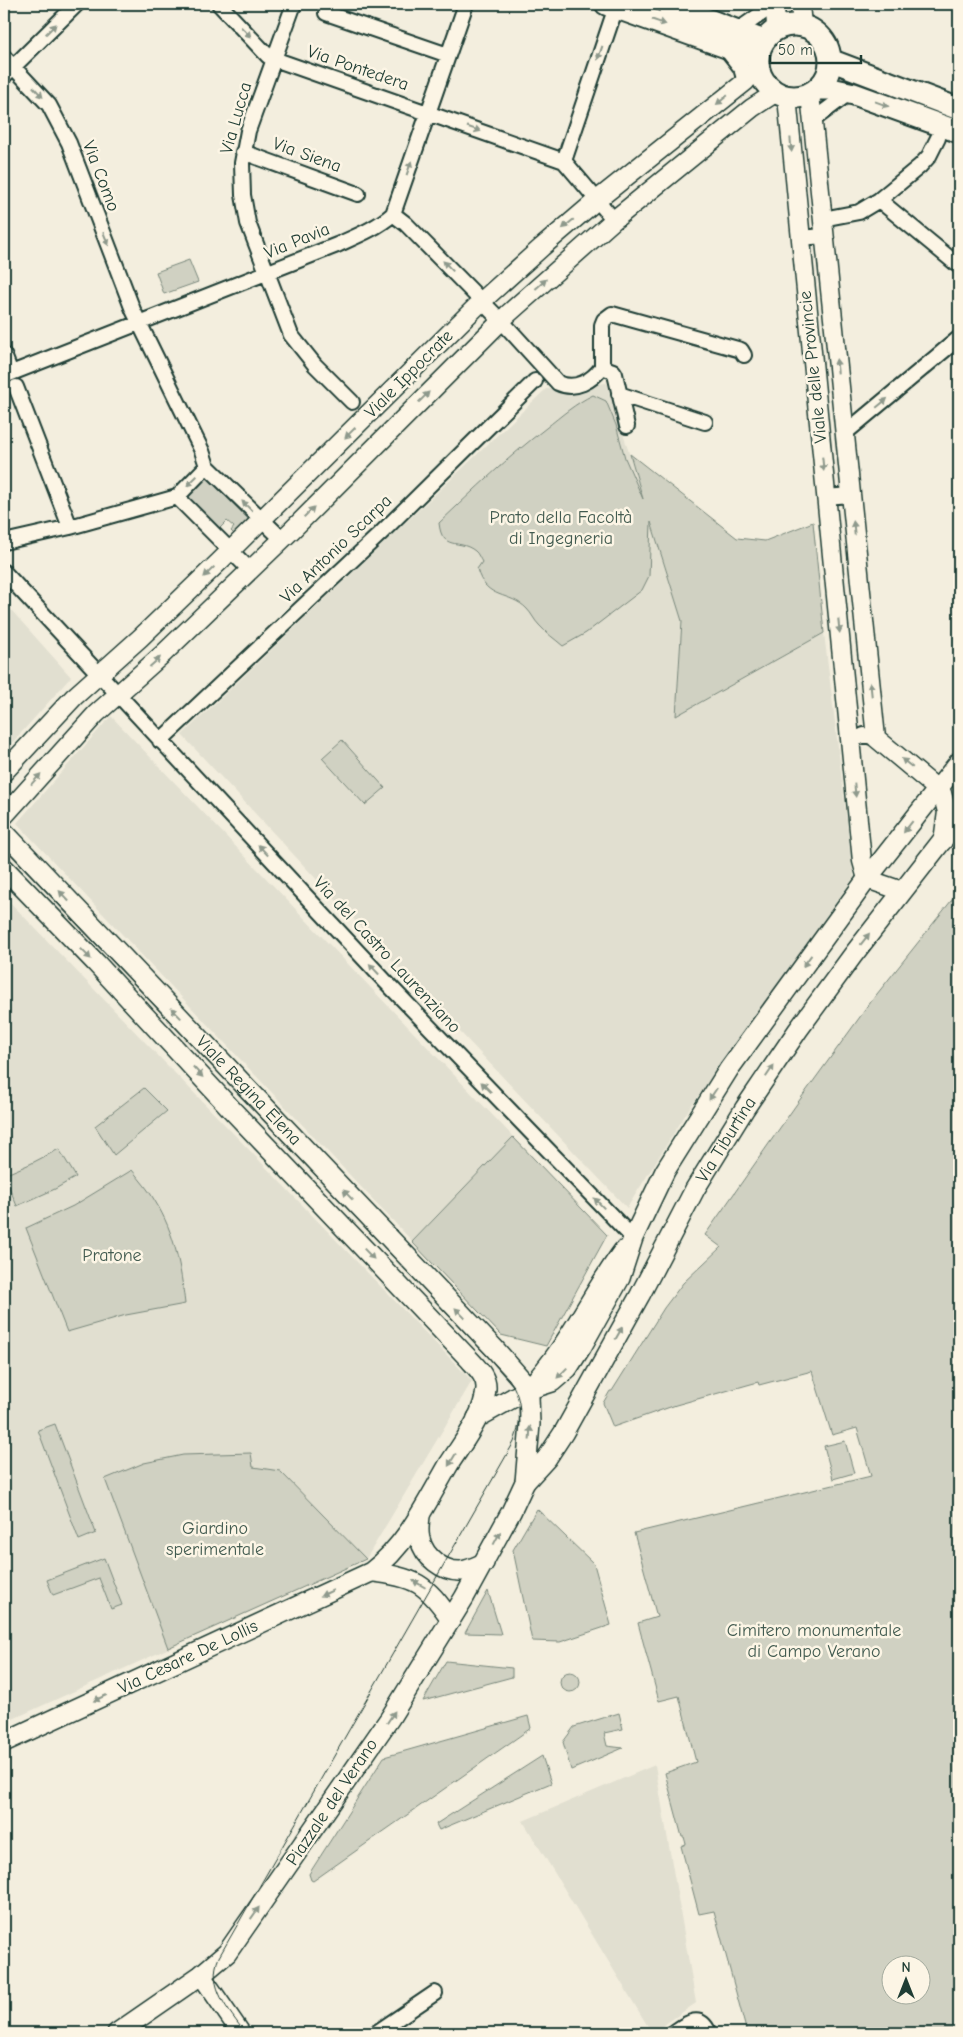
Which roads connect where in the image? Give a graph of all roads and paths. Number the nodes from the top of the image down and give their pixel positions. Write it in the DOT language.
graph roads {
  1 [pos="77,4"];
  2 [pos="219,4"];
  3 [pos="294,4"];
  4 [pos="466,4"];
  5 [pos="667,4"];
  6 [pos="775,4"];
  7 [pos="800,4"];
  8 [pos="611,6"];
  9 [pos="326,12"];
  10 [pos="802,26"];
  11 [pos="738,30"];
  12 [pos="448,55"];
  13 [pos="760,55"];
  14 [pos="274,59"];
  15 [pos="830,60"];
  16 [pos="7,67"];
  17 [pos="814,91"];
  18 [pos="849,93"];
  19 [pos="781,95"];
  20 [pos="959,109"];
  21 [pos="428,113"];
  22 [pos="813,120"];
  23 [pos="959,132"];
  24 [pos="938,138"];
  25 [pos="243,152"];
  26 [pos="564,160"];
  27 [pos="358,194"];
  28 [pos="597,200"];
  29 [pos="878,200"];
  30 [pos="393,214"];
  31 [pos="833,217"];
  32 [pos="614,220"];
  33 [pos="824,236"];
  34 [pos="800,238"];
  35 [pos="959,266"];
  36 [pos="267,273"];
  37 [pos="482,301"];
  38 [pos="502,321"];
  39 [pos="140,323"];
  40 [pos="959,338"];
  41 [pos="4,355"];
  42 [pos="744,355"];
  43 [pos="602,367"];
  44 [pos="7,374"];
  45 [pos="536,381"];
  46 [pos="16,387"];
  47 [pos="619,394"];
  48 [pos="352,402"];
  49 [pos="705,422"];
  50 [pos="627,426"];
  51 [pos="844,434"];
  52 [pos="207,466"];
  53 [pos="850,494"];
  54 [pos="177,496"];
  55 [pos="826,497"];
  56 [pos="262,520"];
  57 [pos="70,527"];
  58 [pos="282,539"];
  59 [pos="4,542"];
  60 [pos="231,551"];
  61 [pos="250,570"];
  62 [pos="4,572"];
  63 [pos="98,674"];
  64 [pos="118,694"];
  65 [pos="876,738"];
  66 [pos="160,741"];
  67 [pos="850,742"];
  68 [pos="959,762"];
  69 [pos="4,772"];
  70 [pos="938,789"];
  71 [pos="4,816"];
  72 [pos="959,819"];
  73 [pos="4,832"];
  74 [pos="943,841"];
  75 [pos="4,868"];
  76 [pos="867,879"];
  77 [pos="902,891"];
  78 [pos="633,1238"];
  79 [pos="494,1348"];
  80 [pos="527,1390"];
  81 [pos="477,1418"];
  82 [pos="525,1482"];
  83 [pos="420,1516"];
  84 [pos="484,1563"];
  85 [pos="371,1572"];
  86 [pos="451,1620"];
  87 [pos="4,1742"];
  88 [pos="201,1975"];
  89 [pos="435,1993"];
  90 [pos="118,2033"];
  91 [pos="241,2033"];
  92 [pos="376,2033"];
  93 [pos="673,2033"];
  94 [pos="709,2033"];
  16 -- 1 [label="street, one-way"];
  2 -- 14 [label="street, one-way"];
  3 -- 14 [label="street, Via Lucca"];
  4 -- 12 [label="street"];
  5 -- 11 [label="main road"];
  6 -- 11 [label="street"];
  6 -- 13 [label="street"];
  7 -- 10 [label="street"];
  8 -- 13 [label="main road, one-way"];
  8 -- 26 [label="street, one-way"];
  9 -- 12 [label="street"];
  10 -- 13 [label="main road"];
  10 -- 15 [label="main road"];
  11 -- 13 [label="main road"];
  12 -- 21 [label="street"];
  13 -- 19 [label="main road"];
  13 -- 28 [label="street, Viale Ippocrate, one-way"];
  14 -- 21 [label="street, Via Pontedera"];
  14 -- 25 [label="street, Via Lucca"];
  15 -- 17 [label="main road"];
  15 -- 20 [label="main road"];
  16 -- 39 [label="street, Via Como, one-way"];
  17 -- 18 [label="main road"];
  17 -- 19 [label="main road"];
  17 -- 22 [label="street, Viale delle Provincie"];
  18 -- 22 [label="street"];
  18 -- 23 [label="main road, one-way"];
  19 -- 32 [label="street, Viale Ippocrate"];
  19 -- 34 [label="street, Viale delle Provincie, one-way"];
  21 -- 26 [label="street, Via Pontedera, one-way"];
  30 -- 21 [label="street, one-way"];
  22 -- 33 [label="street, Viale delle Provincie"];
  24 -- 29 [label="street"];
  25 -- 27 [label="street, Via Siena"];
  25 -- 36 [label="street, Via Lucca"];
  26 -- 28 [label="street"];
  28 -- 32 [label="street"];
  28 -- 37 [label="street, Viale Ippocrate, one-way"];
  29 -- 31 [label="street"];
  29 -- 35 [label="street"];
  30 -- 36 [label="street, Via Pavia"];
  37 -- 30 [label="street, one-way"];
  38 -- 32 [label="street, Viale Ippocrate, one-way"];
  33 -- 34 [label="street"];
  51 -- 33 [label="street, Viale delle Provincie, one-way"];
  34 -- 55 [label="street, Viale delle Provincie, one-way"];
  36 -- 39 [label="street, Via Pavia"];
  36 -- 48 [label="street, Via Lucca"];
  37 -- 38 [label="street"];
  37 -- 56 [label="street, Viale Ippocrate, one-way"];
  38 -- 43 [label="street"];
  58 -- 38 [label="street, Viale Ippocrate, one-way"];
  39 -- 44 [label="street, Via Pavia"];
  39 -- 52 [label="street, Via Como"];
  51 -- 40 [label="street, one-way"];
  41 -- 44 [label="street"];
  42 -- 43 [label="street"];
  43 -- 47 [label="street"];
  45 -- 66 [label="street, Via Antonio Scarpa"];
  46 -- 57 [label="street"];
  47 -- 49 [label="street"];
  47 -- 50 [label="street"];
  51 -- 53 [label="street, Viale delle Provincie"];
  52 -- 54 [label="street, one-way"];
  56 -- 52 [label="street, one-way"];
  53 -- 55 [label="street"];
  65 -- 53 [label="street, Viale delle Provincie, one-way"];
  54 -- 57 [label="street"];
  54 -- 60 [label="street"];
  55 -- 67 [label="street, Viale delle Provincie, one-way"];
  56 -- 58 [label="street"];
  56 -- 60 [label="street, Viale Ippocrate"];
  57 -- 59 [label="street"];
  58 -- 61 [label="street, Viale Ippocrate"];
  60 -- 61 [label="street"];
  60 -- 63 [label="street, Viale Ippocrate, one-way"];
  64 -- 61 [label="street, Viale Ippocrate, one-way"];
  62 -- 63 [label="street, Via del Castro Laurenziano"];
  63 -- 64 [label="street, Via del Castro Laurenziano"];
  63 -- 69 [label="street, Viale Ippocrate"];
  64 -- 66 [label="street, Via del Castro Laurenziano"];
  71 -- 64 [label="street, Viale Ippocrate, one-way"];
  65 -- 67 [label="street"];
  70 -- 65 [label="street, one-way"];
  78 -- 66 [label="street, Via del Castro Laurenziano, one-way"];
  67 -- 76 [label="street, Viale delle Provincie, one-way"];
  68 -- 70 [label="main road, Via Tiburtina"];
  70 -- 74 [label="street"];
  70 -- 76 [label="main road, Via Tiburtina, one-way"];
  72 -- 74 [label="main road, Via Tiburtina"];
  79 -- 73 [label="main road, Viale Regina Elena, one-way"];
  74 -- 77 [label="main road, Via Tiburtina"];
  75 -- 81 [label="main road, Viale Regina Elena, one-way"];
  76 -- 77 [label="street"];
  76 -- 78 [label="main road, Via Tiburtina, one-way"];
  82 -- 77 [label="main road, Via Tiburtina, one-way"];
  78 -- 80 [label="main road, Via Tiburtina, one-way"];
  79 -- 80 [label="main road, Piazzale del Verano"];
  80 -- 81 [label="main road"];
  82 -- 80 [label="main road, Piazzale del Verano, one-way"];
  81 -- 83 [label="main road, one-way"];
  84 -- 82 [label="main road, Piazzale del Verano, one-way"];
  83 -- 84 [label="main road"];
  83 -- 85 [label="main road"];
  84 -- 86 [label="main road, Piazzale del Verano"];
  86 -- 85 [label="street, one-way"];
  85 -- 87 [label="main road, Via Cesare De Lollis, one-way"];
  88 -- 86 [label="main road, Piazzale del Verano, one-way"];
  88 -- 90 [label="main road"];
  88 -- 91 [label="street"];
  89 -- 92 [label="street"];
  93 -- 94 [label="street"];
}
